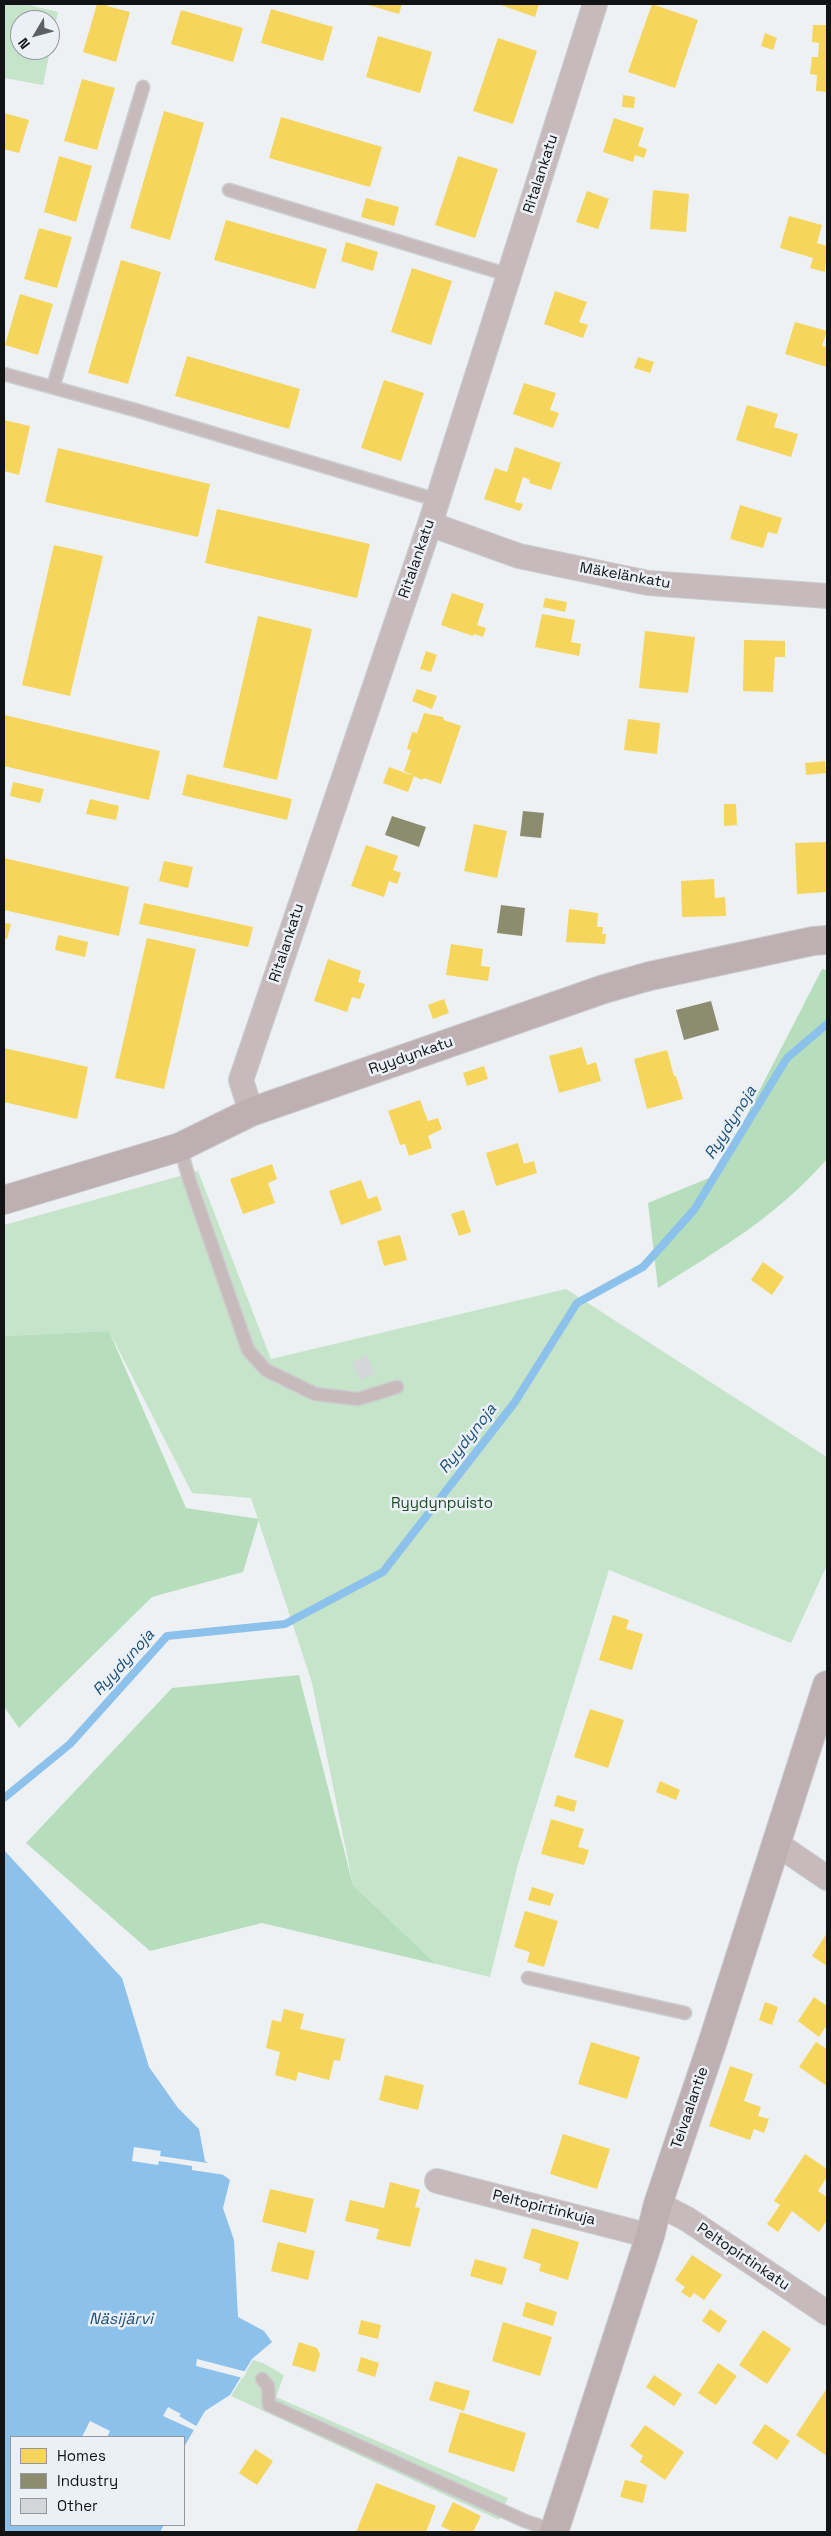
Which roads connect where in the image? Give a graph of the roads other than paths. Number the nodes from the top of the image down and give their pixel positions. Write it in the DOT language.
graph roads {
  1 [pos="594,4"];
  2 [pos="143,87"];
  3 [pos="229,190"];
  4 [pos="508,275"];
  5 [pos="4,374"];
  6 [pos="53,388"];
  7 [pos="437,500"];
  8 [pos="430,524"];
  9 [pos="827,596"];
  10 [pos="827,940"];
  11 [pos="251,1112"];
  12 [pos="180,1147"];
  13 [pos="4,1200"];
  14 [pos="397,1388"];
  15 [pos="827,1685"];
  16 [pos="777,1844"];
  17 [pos="827,1878"];
  18 [pos="528,1978"];
  19 [pos="685,2013"];
  20 [pos="437,2181"];
  21 [pos="658,2204"];
  22 [pos="650,2236"];
  23 [pos="827,2313"];
  24 [pos="262,2379"];
  25 [pos="555,2532"];
  1 -- 4 [label="street, Ritalankatu"];
  2 -- 6 [label="lane"];
  3 -- 4 [label="lane"];
  4 -- 7 [label="street, Ritalankatu"];
  5 -- 6 [label="lane"];
  6 -- 7 [label="lane"];
  7 -- 8 [label="street, Ritalankatu"];
  8 -- 9 [label="street, Mäkelänkatu"];
  8 -- 11 [label="street, Ritalankatu"];
  10 -- 11 [label="main road, Ryydynkatu"];
  11 -- 12 [label="main road, Ryydynkatu"];
  12 -- 13 [label="main road, Ryydynkatu"];
  12 -- 14 [label="lane"];
  15 -- 16 [label="main road, Teivaalantie"];
  16 -- 17 [label="street"];
  16 -- 21 [label="main road, Teivaalantie"];
  18 -- 19 [label="lane"];
  20 -- 22 [label="street, Peltopirtinkuja"];
  21 -- 22 [label="main road, Teivaalantie"];
  21 -- 23 [label="street, Peltopirtinkatu"];
  22 -- 25 [label="main road, Teivaalantie"];
  24 -- 25 [label="lane"];
}
